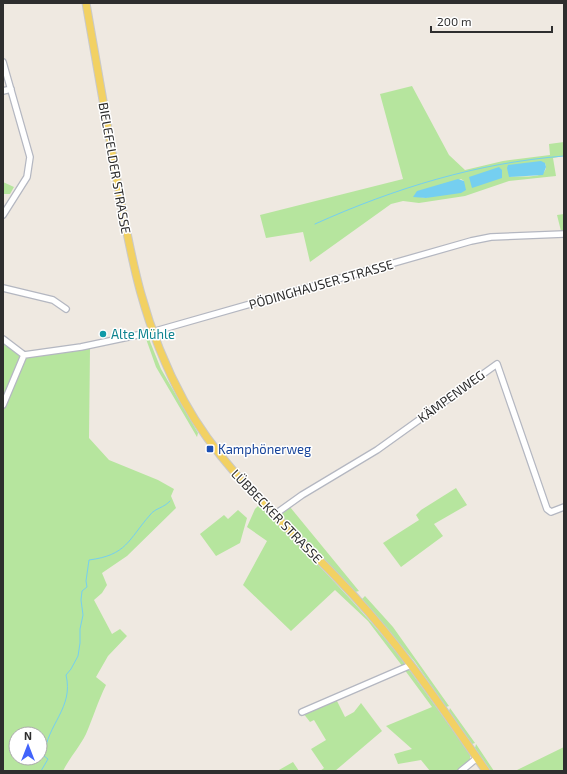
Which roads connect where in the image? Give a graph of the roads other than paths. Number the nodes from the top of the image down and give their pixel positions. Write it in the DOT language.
graph roads {
  1 [pos="86,3"];
  2 [pos="3,62"];
  3 [pos="11,89"];
  4 [pos="3,92"];
  5 [pos="3,215"];
  6 [pos="564,234"];
  7 [pos="3,288"];
  8 [pos="66,309"];
  9 [pos="152,332"];
  10 [pos="3,339"];
  11 [pos="24,355"];
  12 [pos="3,405"];
  13 [pos="564,507"];
  14 [pos="274,515"];
  15 [pos="411,665"];
  16 [pos="302,712"];
  17 [pos="477,758"];
  18 [pos="461,771"];
  19 [pos="486,771"];
  1 -- 9 [label="main road, BIELEFELDER STRASSE"];
  2 -- 3 [label="street"];
  3 -- 4 [label="street"];
  3 -- 5 [label="street"];
  6 -- 9 [label="street, PÖDINGHAUSER STRASSE"];
  7 -- 8 [label="street"];
  9 -- 11 [label="street, PÖDINGHAUSER STRASSE"];
  9 -- 14 [label="main road, LÜBBECKER STRASSE"];
  10 -- 11 [label="street"];
  11 -- 12 [label="street"];
  13 -- 14 [label="street, KÄMPENWEG"];
  14 -- 15 [label="main road, LÜBBECKER STRASSE"];
  15 -- 16 [label="street"];
  15 -- 17 [label="main road, LÜBBECKER STRASSE"];
  17 -- 18 [label="street"];
  17 -- 19 [label="main road, LÜBBECKER STRASSE"];
}
